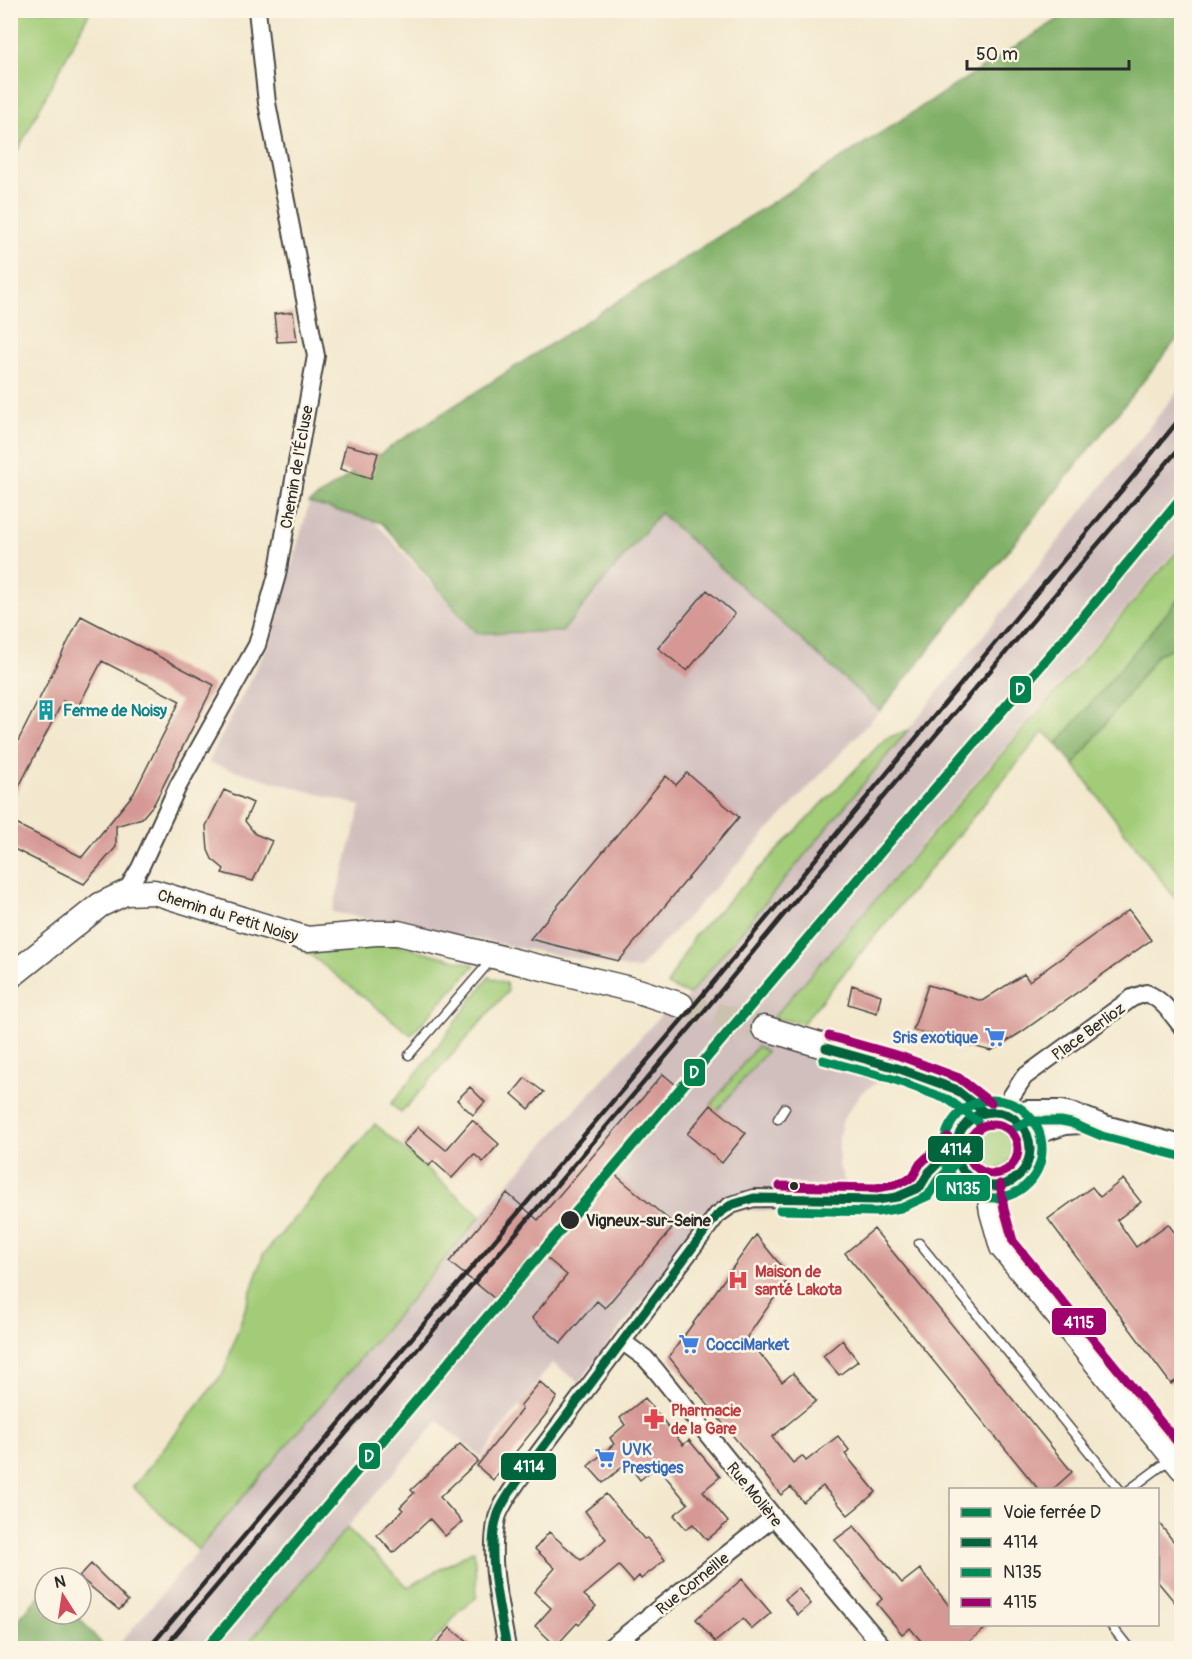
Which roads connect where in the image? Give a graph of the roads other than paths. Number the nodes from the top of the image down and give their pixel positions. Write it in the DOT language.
graph roads {
  1 [pos="257,10"];
  2 [pos="125,892"];
  3 [pos="494,956"];
  4 [pos="10,977"];
  5 [pos="681,1005"];
  6 [pos="1182,1027"];
  7 [pos="764,1029"];
  8 [pos="409,1055"];
  9 [pos="785,1108"];
  10 [pos="999,1113"];
  11 [pos="778,1119"];
  12 [pos="1105,1124"];
  13 [pos="1029,1138"];
  14 [pos="1182,1144"];
  15 [pos="956,1146"];
  16 [pos="967,1175"];
  17 [pos="988,1186"];
  18 [pos="921,1187"];
  19 [pos="919,1243"];
  20 [pos="623,1342"];
  21 [pos="1179,1459"];
  22 [pos="1118,1488"];
  23 [pos="1132,1488"];
  24 [pos="774,1517"];
  25 [pos="1112,1626"];
  26 [pos="507,1648"];
  27 [pos="609,1648"];
  28 [pos="884,1648"];
  29 [pos="1129,1648"];
  1 -- 2 [label="street, Chemin de l'Écluse"];
  2 -- 3 [label="street, Chemin du Petit Noisy"];
  2 -- 4 [label="street, Chemin du Petit Noisy"];
  3 -- 5 [label="street, Chemin du Petit Noisy"];
  3 -- 8 [label="lane"];
  6 -- 10 [label="street, Place Berlioz"];
  7 -- 10 [label="street"];
  9 -- 11 [label="lane"];
  10 -- 12 [label="street"];
  10 -- 13 [label="street"];
  10 -- 15 [label="street"];
  12 -- 13 [label="street"];
  12 -- 14 [label="street"];
  13 -- 17 [label="street"];
  15 -- 16 [label="street"];
  15 -- 18 [label="street"];
  16 -- 17 [label="street"];
  16 -- 18 [label="street"];
  17 -- 21 [label="street"];
  18 -- 20 [label="street"];
  19 -- 22 [label="lane"];
  20 -- 24 [label="street, Rue Molière"];
  20 -- 26 [label="street"];
  21 -- 23 [label="lane"];
  24 -- 27 [label="street, Rue Corneille"];
  24 -- 28 [label="street, Rue Molière"];
  25 -- 29 [label="lane"];
}
